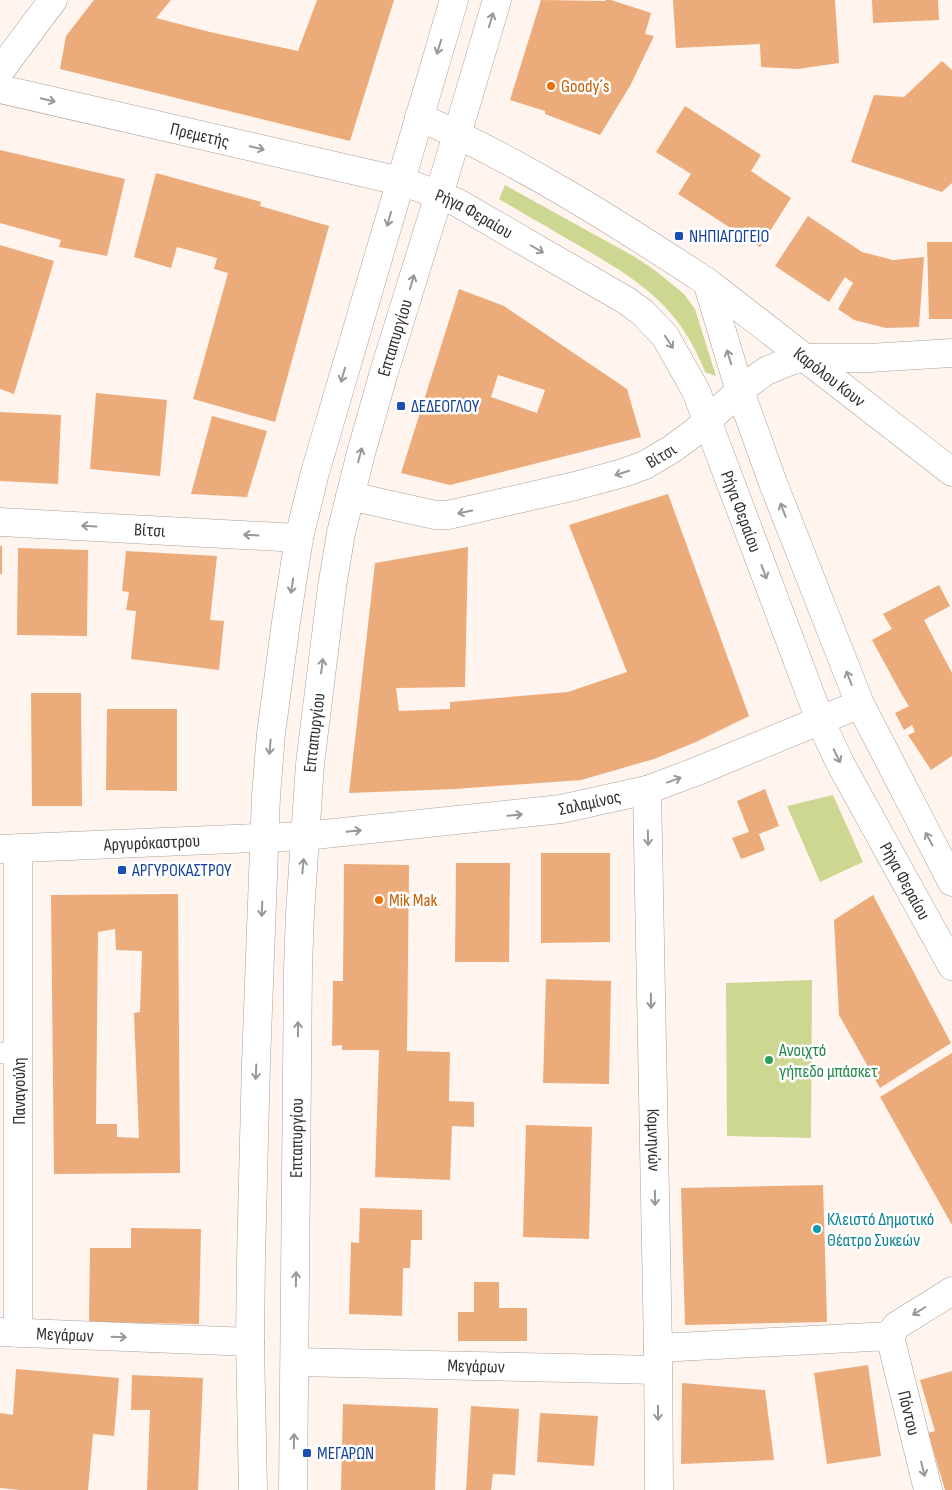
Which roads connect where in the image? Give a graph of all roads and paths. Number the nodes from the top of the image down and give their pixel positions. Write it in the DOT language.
graph roads {
  1 [pos="53,0"];
  2 [pos="454,0"];
  3 [pos="497,0"];
  4 [pos="0,71"];
  5 [pos="0,89"];
  6 [pos="419,117"];
  7 [pos="457,134"];
  8 [pos="400,182"];
  9 [pos="440,195"];
  10 [pos="707,282"];
  11 [pos="952,353"];
  12 [pos="807,358"];
  13 [pos="740,391"];
  14 [pos="708,421"];
  15 [pos="952,472"];
  16 [pos="350,496"];
  17 [pos="0,522"];
  18 [pos="300,538"];
  19 [pos="860,704"];
  20 [pos="820,720"];
  21 [pos="647,790"];
  22 [pos="305,836"];
  23 [pos="265,839"];
  24 [pos="9,849"];
  25 [pos="952,882"];
  26 [pos="952,966"];
  27 [pos="9,1053"];
  28 [pos="952,1291"];
  29 [pos="9,1332"];
  30 [pos="890,1336"];
  31 [pos="250,1342"];
  32 [pos="658,1359"];
  33 [pos="295,1362"];
  34 [pos="254,1490"];
  35 [pos="293,1490"];
  36 [pos="659,1490"];
  37 [pos="928,1490"];
  1 -- 4 [label="street"];
  2 -- 6 [label="street, one-way"];
  7 -- 3 [label="street, Επταπυργίου, one-way"];
  5 -- 8 [label="street, Πρεμετής, one-way"];
  6 -- 7 [label="street"];
  6 -- 8 [label="street"];
  7 -- 9 [label="street, Επταπυργίου"];
  7 -- 10 [label="street"];
  8 -- 9 [label="street, Ρήγα Φεραίου"];
  8 -- 18 [label="street, one-way"];
  9 -- 14 [label="street, Ρήγα Φεραίου, one-way"];
  16 -- 9 [label="street, Επταπυργίου, one-way"];
  10 -- 12 [label="street, Καρόλου Κουν"];
  13 -- 10 [label="street, one-way"];
  11 -- 12 [label="street, Βίτσι"];
  12 -- 13 [label="street, Βίτσι"];
  12 -- 15 [label="street, Καρόλου Κουν"];
  13 -- 14 [label="street, Βίτσι"];
  19 -- 13 [label="street, one-way"];
  14 -- 16 [label="street, Βίτσι, one-way"];
  14 -- 20 [label="street, Ρήγα Φεραίου, one-way"];
  22 -- 16 [label="street, Επταπυργίου, one-way"];
  18 -- 17 [label="street, Βίτσι, one-way"];
  18 -- 23 [label="street, one-way"];
  19 -- 20 [label="street, Σαλαμίνος"];
  25 -- 19 [label="street, one-way"];
  21 -- 20 [label="street, Σαλαμίνος, one-way"];
  20 -- 26 [label="street, Ρήγα Φεραίου, one-way"];
  22 -- 21 [label="street, Σαλαμίνος, one-way"];
  21 -- 32 [label="street, Κομνηνών, one-way"];
  22 -- 23 [label="street, Αργυρόκαστρου"];
  33 -- 22 [label="street, Επταπυργίου, one-way"];
  23 -- 24 [label="street, Αργυρόκαστρου"];
  23 -- 31 [label="street, one-way"];
  24 -- 27 [label="street, Παναγούλη"];
  27 -- 29 [label="street, Παναγούλη"];
  28 -- 30 [label="street, one-way"];
  29 -- 31 [label="street, Μεγάρων, one-way"];
  30 -- 32 [label="street, Μεγάρων"];
  30 -- 37 [label="street, Πόντου, one-way"];
  31 -- 34 [label="street"];
  32 -- 33 [label="street, Μεγάρων"];
  32 -- 36 [label="street, Κομνηνών, one-way"];
  35 -- 33 [label="street, Επταπυργίου, one-way"];
}
